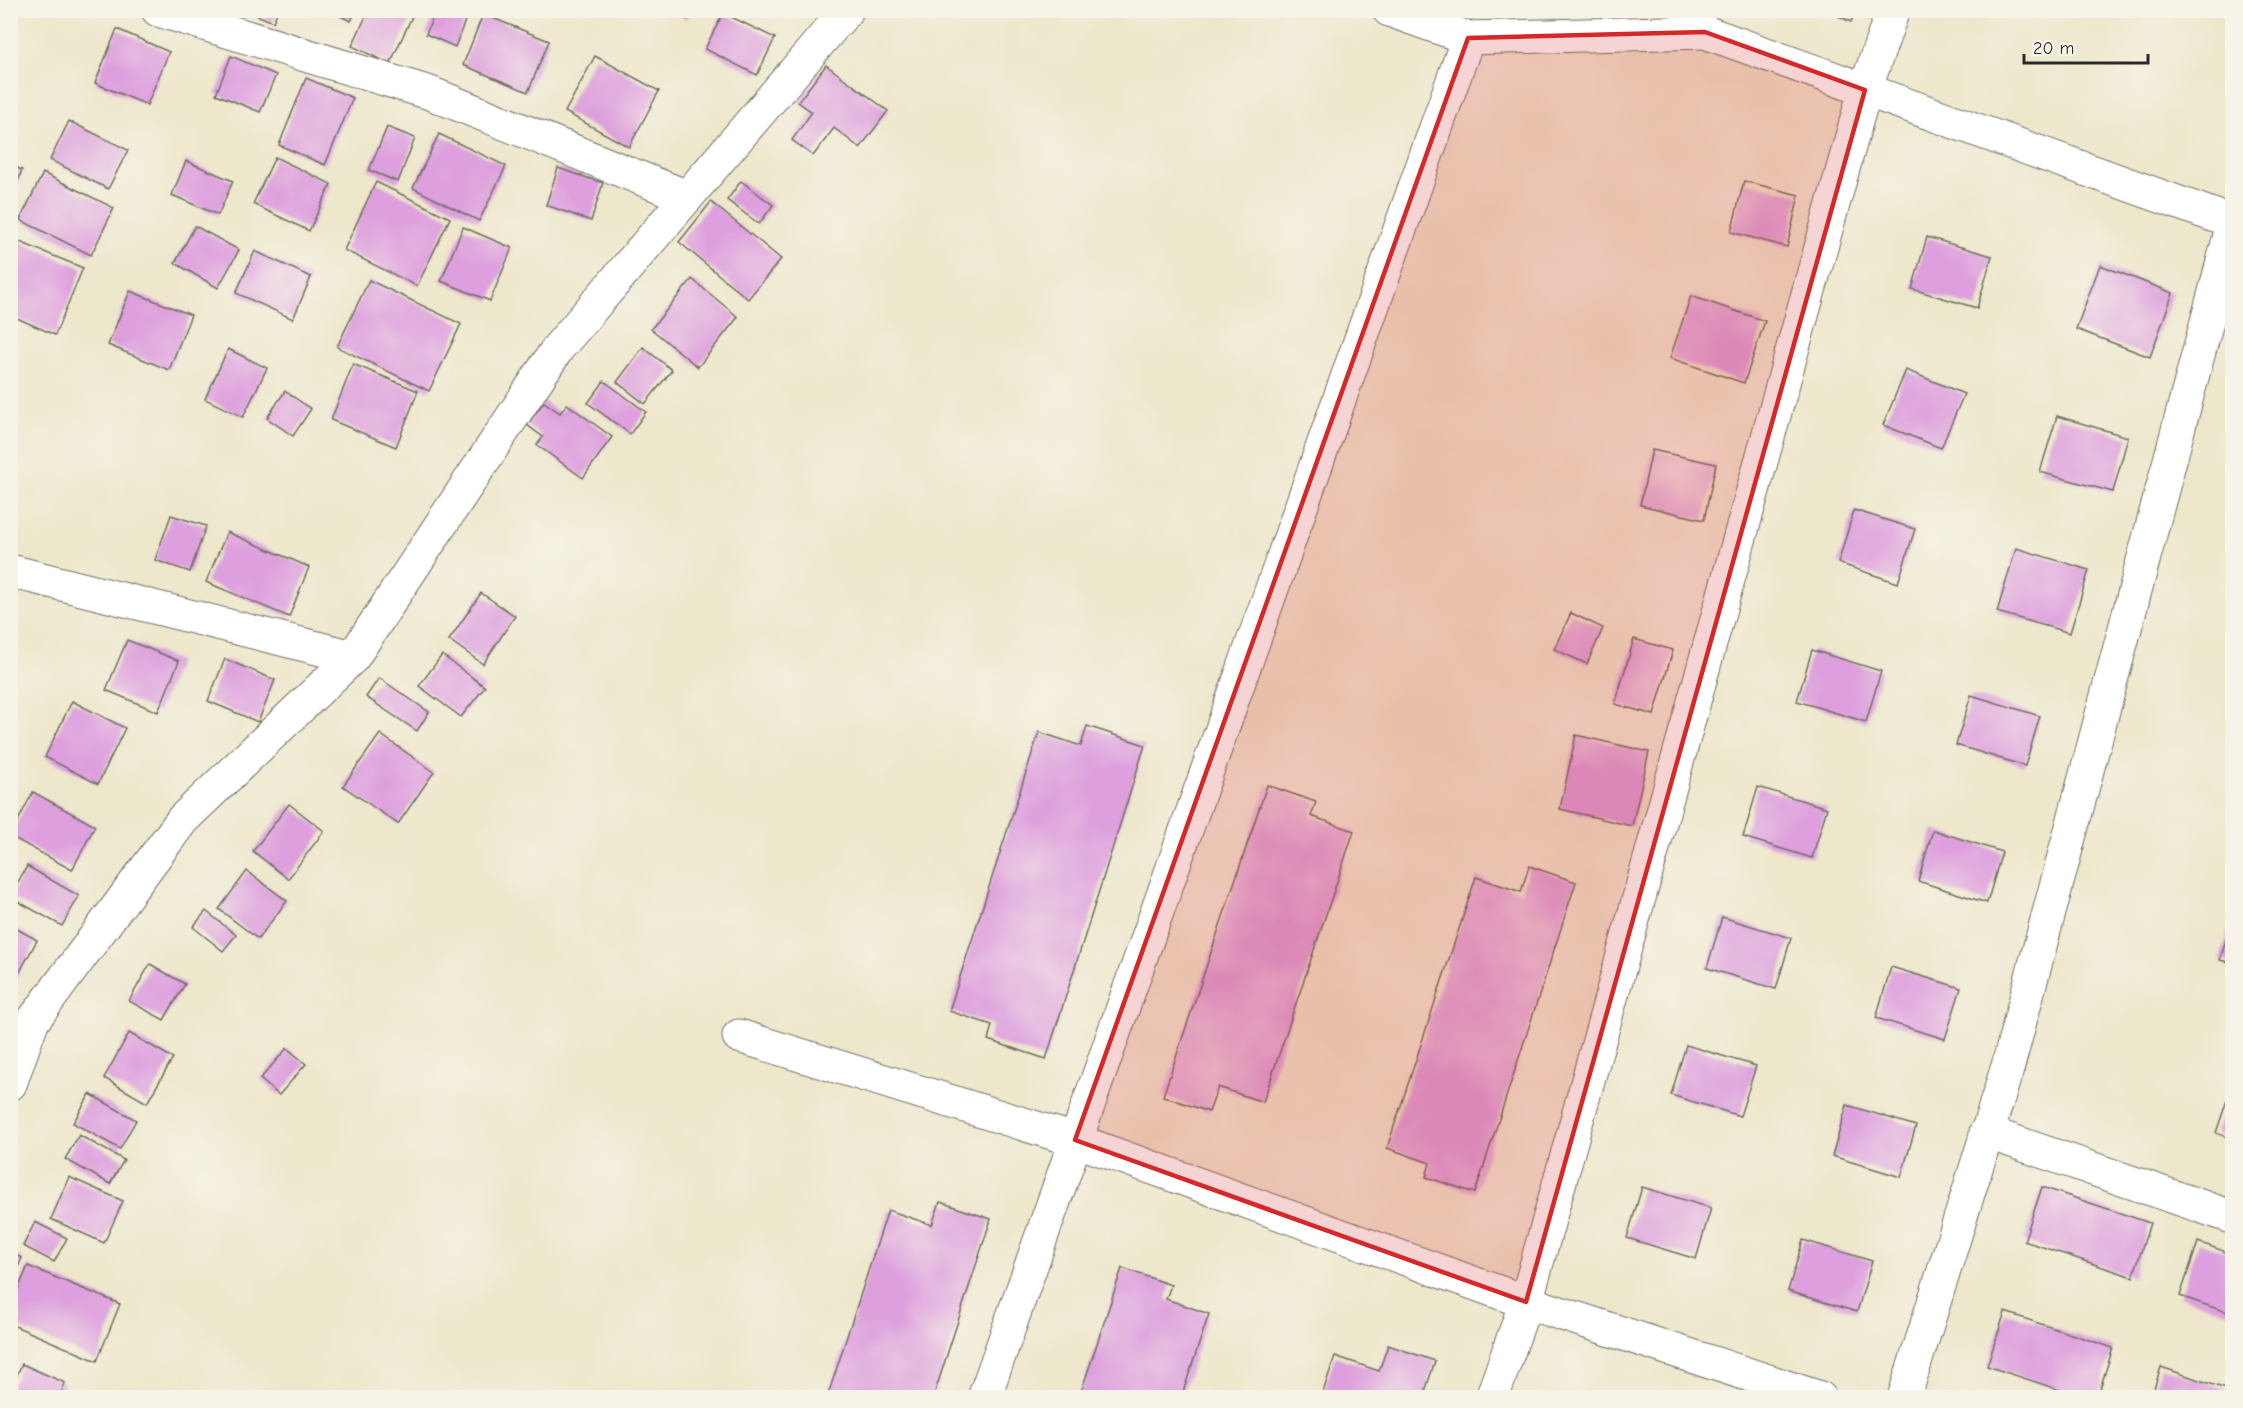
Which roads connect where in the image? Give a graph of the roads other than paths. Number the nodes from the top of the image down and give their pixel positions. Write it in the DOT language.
graph roads {
  1 [pos="158,10"];
  2 [pos="847,10"];
  3 [pos="1389,10"];
  4 [pos="1893,10"];
  5 [pos="203,17"];
  6 [pos="1468,38"];
  7 [pos="1865,90"];
  8 [pos="687,197"];
  9 [pos="2232,222"];
  10 [pos="2232,228"];
  11 [pos="10,571"];
  12 [pos="353,657"];
  13 [pos="21,1018"];
  14 [pos="739,1036"];
  15 [pos="10,1084"];
  16 [pos="1986,1132"];
  17 [pos="1076,1140"];
  18 [pos="2232,1217"];
  19 [pos="1526,1302"];
  20 [pos="984,1398"];
  21 [pos="1492,1398"];
  22 [pos="1820,1398"];
  23 [pos="1904,1398"];
  1 -- 5 [label="street"];
  2 -- 8 [label="street"];
  3 -- 6 [label="street"];
  4 -- 7 [label="street"];
  5 -- 8 [label="street"];
  6 -- 7 [label="street"];
  6 -- 17 [label="street"];
  7 -- 9 [label="street"];
  7 -- 19 [label="street"];
  8 -- 12 [label="street"];
  10 -- 16 [label="street"];
  11 -- 12 [label="street"];
  12 -- 13 [label="street"];
  13 -- 15 [label="street"];
  14 -- 17 [label="street"];
  16 -- 18 [label="street"];
  16 -- 23 [label="street"];
  17 -- 19 [label="street"];
  17 -- 20 [label="street"];
  19 -- 21 [label="street"];
  19 -- 22 [label="street"];
}
